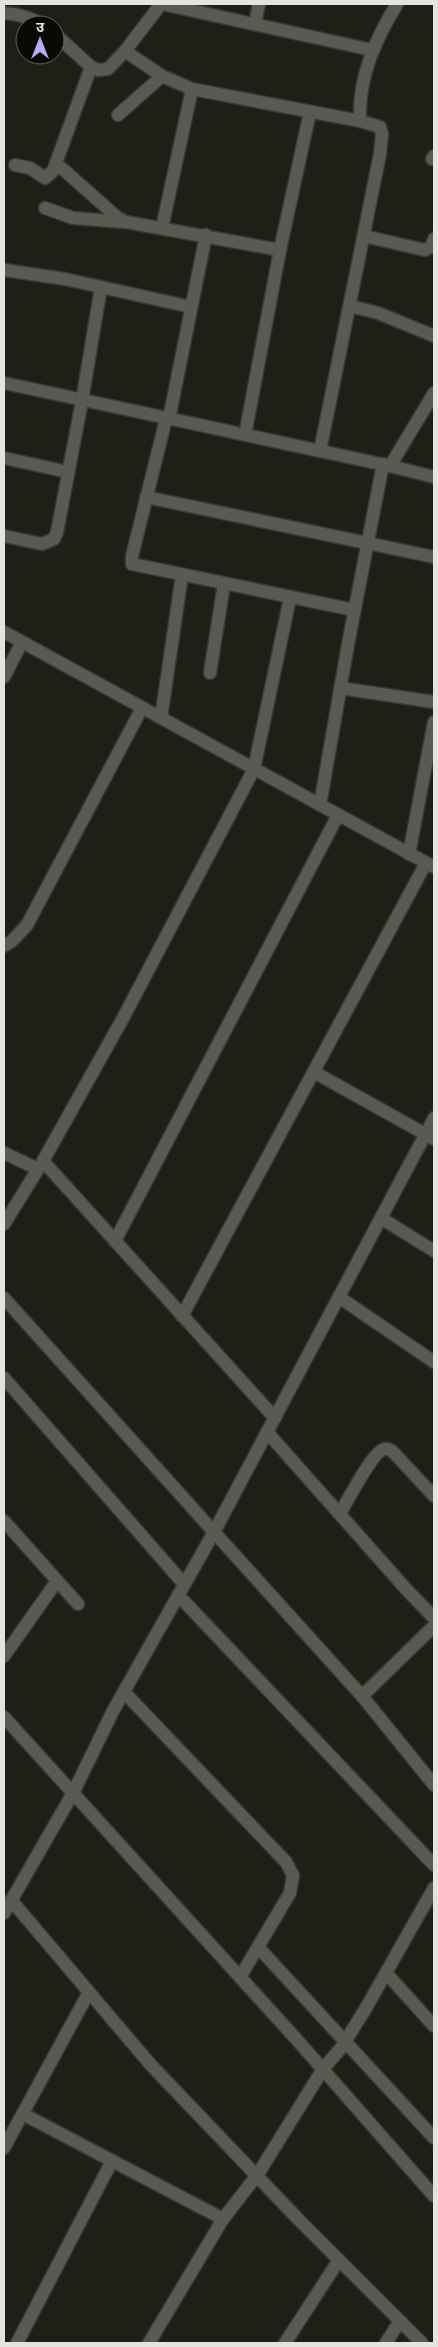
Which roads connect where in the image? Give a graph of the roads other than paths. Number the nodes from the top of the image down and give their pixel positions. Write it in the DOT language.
graph roads {
  1 [pos="161,4"];
  2 [pos="259,4"];
  3 [pos="397,4"];
  4 [pos="178,5"];
  5 [pos="255,24"];
  6 [pos="65,43"];
  7 [pos="372,50"];
  8 [pos="125,51"];
  9 [pos="91,67"];
  10 [pos="162,76"];
  11 [pos="192,89"];
  12 [pos="310,112"];
  13 [pos="118,115"];
  14 [pos="360,121"];
  15 [pos="56,163"];
  16 [pos="14,165"];
  17 [pos="45,208"];
  18 [pos="126,222"];
  19 [pos="162,228"];
  20 [pos="206,235"];
  21 [pos="364,236"];
  22 [pos="434,239"];
  23 [pos="280,250"];
  24 [pos="4,270"];
  25 [pos="101,287"];
  26 [pos="350,306"];
  27 [pos="191,307"];
  28 [pos="434,336"];
  29 [pos="4,383"];
  30 [pos="434,393"];
  31 [pos="82,401"];
  32 [pos="168,419"];
  33 [pos="245,435"];
  34 [pos="320,451"];
  35 [pos="4,458"];
  36 [pos="387,465"];
  37 [pos="68,472"];
  38 [pos="434,477"];
  39 [pos="146,497"];
  40 [pos="4,536"];
  41 [pos="368,542"];
  42 [pos="434,557"];
  43 [pos="182,575"];
  44 [pos="224,584"];
  45 [pos="290,598"];
  46 [pos="354,610"];
  47 [pos="4,632"];
  48 [pos="22,642"];
  49 [pos="210,672"];
  50 [pos="4,676"];
  51 [pos="340,688"];
  52 [pos="434,702"];
  53 [pos="142,708"];
  54 [pos="161,718"];
  55 [pos="434,724"];
  56 [pos="254,769"];
  57 [pos="320,805"];
  58 [pos="338,815"];
  59 [pos="409,854"];
  60 [pos="430,865"];
  61 [pos="4,946"];
  62 [pos="314,1072"];
  63 [pos="434,1118"];
  64 [pos="430,1136"];
  65 [pos="4,1153"];
  66 [pos="40,1165"];
  67 [pos="381,1218"];
  68 [pos="4,1224"];
  69 [pos="115,1241"];
  70 [pos="434,1251"];
  71 [pos="339,1296"];
  72 [pos="4,1298"];
  73 [pos="182,1316"];
  74 [pos="434,1362"];
  75 [pos="4,1378"];
  76 [pos="275,1418"];
  77 [pos="267,1432"];
  78 [pos="434,1496"];
  79 [pos="340,1513"];
  80 [pos="4,1521"];
  81 [pos="214,1532"];
  82 [pos="57,1580"];
  83 [pos="181,1590"];
  84 [pos="78,1604"];
  85 [pos="434,1618"];
  86 [pos="434,1626"];
  87 [pos="4,1656"];
  88 [pos="124,1692"];
  89 [pos="362,1696"];
  90 [pos="4,1718"];
  91 [pos="434,1785"];
  92 [pos="73,1793"];
  93 [pos="434,1865"];
  94 [pos="434,1888"];
  95 [pos="11,1900"];
  96 [pos="4,1913"];
  97 [pos="258,1947"];
  98 [pos="386,1973"];
  99 [pos="240,1977"];
  100 [pos="89,1992"];
  101 [pos="434,2026"];
  102 [pos="346,2040"];
  103 [pos="323,2069"];
  104 [pos="22,2114"];
  105 [pos="434,2138"];
  106 [pos="4,2148"];
  107 [pos="112,2162"];
  108 [pos="258,2174"];
  109 [pos="434,2196"];
  110 [pos="223,2219"];
  111 [pos="339,2260"];
  112 [pos="400,2321"];
  113 [pos="17,2343"];
  114 [pos="149,2343"];
  115 [pos="285,2343"];
  116 [pos="386,2343"];
  117 [pos="422,2343"];
  1 -- 4 [label="street"];
  1 -- 8 [label="street"];
  2 -- 5 [label="street"];
  3 -- 7 [label="street"];
  4 -- 5 [label="street"];
  5 -- 7 [label="street"];
  6 -- 9 [label="street"];
  7 -- 14 [label="street"];
  8 -- 9 [label="street"];
  8 -- 10 [label="street"];
  9 -- 15 [label="street"];
  10 -- 11 [label="street"];
  10 -- 13 [label="street"];
  11 -- 12 [label="street"];
  11 -- 19 [label="street"];
  12 -- 14 [label="street"];
  12 -- 23 [label="street"];
  14 -- 21 [label="street"];
  15 -- 16 [label="street"];
  15 -- 18 [label="street"];
  17 -- 18 [label="street"];
  18 -- 19 [label="street"];
  19 -- 20 [label="street"];
  20 -- 23 [label="street"];
  20 -- 27 [label="street"];
  21 -- 22 [label="street"];
  21 -- 26 [label="street"];
  23 -- 33 [label="street"];
  24 -- 25 [label="street"];
  25 -- 27 [label="street"];
  25 -- 31 [label="street"];
  26 -- 28 [label="street"];
  26 -- 34 [label="street"];
  27 -- 32 [label="street"];
  29 -- 31 [label="street"];
  30 -- 36 [label="street"];
  31 -- 32 [label="street"];
  31 -- 37 [label="street"];
  32 -- 33 [label="street"];
  32 -- 39 [label="street"];
  33 -- 34 [label="street"];
  34 -- 36 [label="street"];
  35 -- 37 [label="street"];
  36 -- 38 [label="street"];
  36 -- 41 [label="street"];
  37 -- 40 [label="street"];
  39 -- 41 [label="street"];
  39 -- 43 [label="street"];
  41 -- 42 [label="street"];
  41 -- 46 [label="street"];
  43 -- 44 [label="street"];
  43 -- 54 [label="street"];
  44 -- 45 [label="street"];
  44 -- 49 [label="street"];
  45 -- 46 [label="street"];
  45 -- 56 [label="street"];
  46 -- 51 [label="street"];
  47 -- 48 [label="street"];
  48 -- 50 [label="street"];
  48 -- 53 [label="street"];
  51 -- 52 [label="street"];
  51 -- 57 [label="street"];
  53 -- 54 [label="street"];
  53 -- 61 [label="street"];
  54 -- 56 [label="street"];
  55 -- 59 [label="street"];
  56 -- 57 [label="street"];
  56 -- 66 [label="street"];
  57 -- 58 [label="street"];
  58 -- 59 [label="street"];
  58 -- 69 [label="street"];
  59 -- 60 [label="street"];
  60 -- 62 [label="street"];
  62 -- 64 [label="street"];
  62 -- 73 [label="street"];
  63 -- 64 [label="street"];
  64 -- 67 [label="street"];
  65 -- 66 [label="street"];
  66 -- 68 [label="street"];
  66 -- 69 [label="street"];
  67 -- 70 [label="street"];
  67 -- 71 [label="street"];
  69 -- 73 [label="street"];
  71 -- 74 [label="street"];
  71 -- 76 [label="street"];
  72 -- 81 [label="street"];
  73 -- 76 [label="street"];
  75 -- 83 [label="street"];
  76 -- 77 [label="street"];
  77 -- 79 [label="street"];
  77 -- 81 [label="street"];
  78 -- 79 [label="street"];
  79 -- 85 [label="street"];
  80 -- 82 [label="street"];
  81 -- 83 [label="street"];
  81 -- 89 [label="street"];
  82 -- 84 [label="street"];
  82 -- 87 [label="street"];
  83 -- 88 [label="street"];
  83 -- 93 [label="street"];
  86 -- 89 [label="street"];
  88 -- 92 [label="street"];
  88 -- 97 [label="street"];
  89 -- 91 [label="street"];
  90 -- 92 [label="street"];
  92 -- 95 [label="street"];
  92 -- 99 [label="street"];
  94 -- 98 [label="street"];
  95 -- 96 [label="street"];
  95 -- 100 [label="street"];
  97 -- 99 [label="street"];
  97 -- 102 [label="street"];
  98 -- 101 [label="street"];
  98 -- 102 [label="street"];
  99 -- 103 [label="street"];
  100 -- 104 [label="street"];
  100 -- 108 [label="street"];
  102 -- 103 [label="street"];
  102 -- 105 [label="street"];
  103 -- 108 [label="street"];
  103 -- 109 [label="street"];
  104 -- 106 [label="street"];
  104 -- 107 [label="street"];
  107 -- 110 [label="street"];
  107 -- 113 [label="street"];
  108 -- 110 [label="street"];
  108 -- 111 [label="street"];
  110 -- 114 [label="street"];
  111 -- 112 [label="street"];
  111 -- 115 [label="street"];
  112 -- 116 [label="street"];
  112 -- 117 [label="street"];
}
